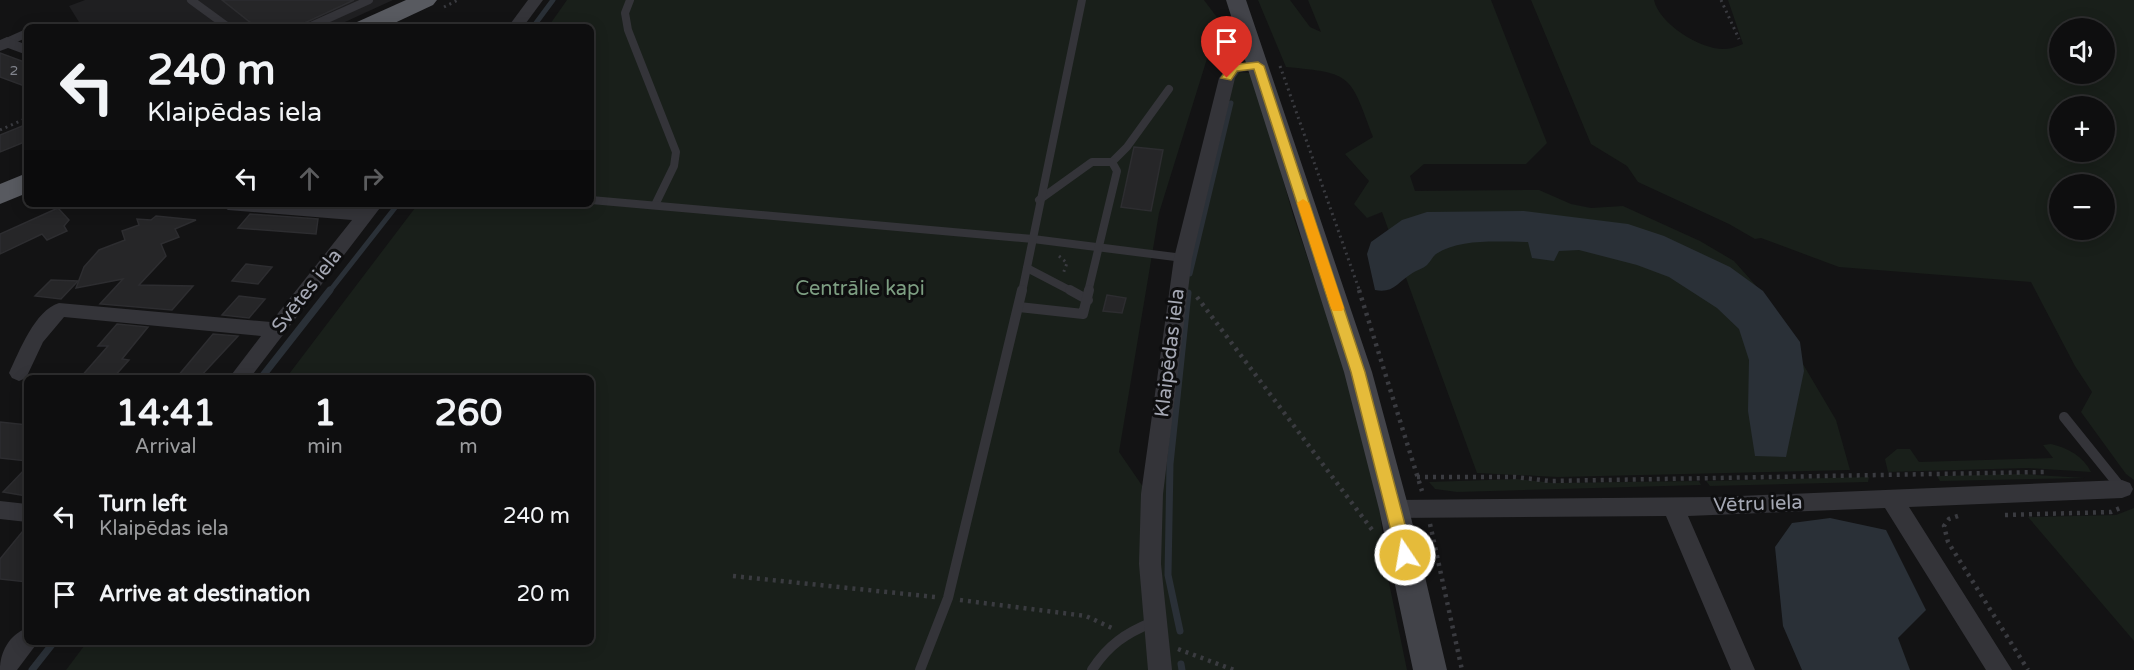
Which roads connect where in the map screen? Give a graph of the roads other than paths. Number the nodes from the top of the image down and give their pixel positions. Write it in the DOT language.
graph roads {
  1 [pos="191,0"];
  2 [pos="369,0"];
  3 [pos="425,0"];
  4 [pos="536,0"];
  5 [pos="630,0"];
  6 [pos="1082,0"];
  7 [pos="1236,0"];
  8 [pos="224,24"];
  9 [pos="316,24"];
  10 [pos="373,24"];
  11 [pos="517,24"];
  12 [pos="24,34"];
  13 [pos="3,44"];
  14 [pos="24,49"];
  15 [pos="1268,64"];
  16 [pos="1169,89"];
  17 [pos="1112,162"];
  18 [pos="24,183"];
  19 [pos="0,195"];
  20 [pos="594,200"];
  21 [pos="1039,200"];
  22 [pos="655,205"];
  23 [pos="299,207"];
  24 [pos="370,210"];
  25 [pos="1038,240"];
  26 [pos="1101,249"];
  27 [pos="1181,266"];
  28 [pos="1027,268"];
  29 [pos="1088,300"];
  30 [pos="1019,308"];
  31 [pos="277,330"];
  32 [pos="19,373"];
  33 [pos="241,375"];
  34 [pos="2064,417"];
  35 [pos="2122,489"];
  36 [pos="1892,500"];
  37 [pos="1673,507"];
  38 [pos="1394,509"];
  39 [pos="0,510"];
  40 [pos="24,513"];
  41 [pos="1154,631"];
  42 [pos="24,643"];
  43 [pos="2,670"];
  44 [pos="920,670"];
  45 [pos="1092,670"];
  46 [pos="1160,670"];
  47 [pos="1430,670"];
  48 [pos="1743,670"];
  49 [pos="2000,670"];
  1 -- 8 [label="lane"];
  2 -- 9 [label="lane"];
  3 -- 10 [label="highway"];
  4 -- 11 [label="street"];
  5 -- 22 [label="lane"];
  6 -- 21 [label="lane"];
  7 -- 15 [label="main road"];
  12 -- 13 [label="lane"];
  13 -- 14 [label="street"];
  15 -- 27 [label="street, Klaipēdas iela"];
  15 -- 38 [label="main road"];
  16 -- 17 [label="lane"];
  17 -- 21 [label="lane"];
  17 -- 26 [label="lane"];
  18 -- 19 [label="highway"];
  20 -- 22 [label="lane"];
  21 -- 25 [label="lane"];
  22 -- 25 [label="lane"];
  23 -- 24 [label="street"];
  24 -- 31 [label="street, Svētes iela"];
  25 -- 26 [label="lane"];
  25 -- 28 [label="lane"];
  26 -- 27 [label="lane"];
  26 -- 29 [label="lane"];
  27 -- 41 [label="street, Klaipēdas iela"];
  28 -- 29 [label="lane"];
  28 -- 30 [label="lane"];
  29 -- 30 [label="lane"];
  30 -- 44 [label="lane"];
  31 -- 32 [label="street"];
  31 -- 33 [label="street, Svētes iela"];
  34 -- 35 [label="lane"];
  35 -- 36 [label="street, Vētru iela"];
  36 -- 37 [label="street, Vētru iela"];
  36 -- 49 [label="street"];
  37 -- 38 [label="street, Vētru iela"];
  37 -- 48 [label="street"];
  38 -- 47 [label="main road"];
  39 -- 40 [label="street"];
  41 -- 45 [label="lane"];
  41 -- 46 [label="street, Klaipēdas iela"];
  42 -- 43 [label="street"];
}
